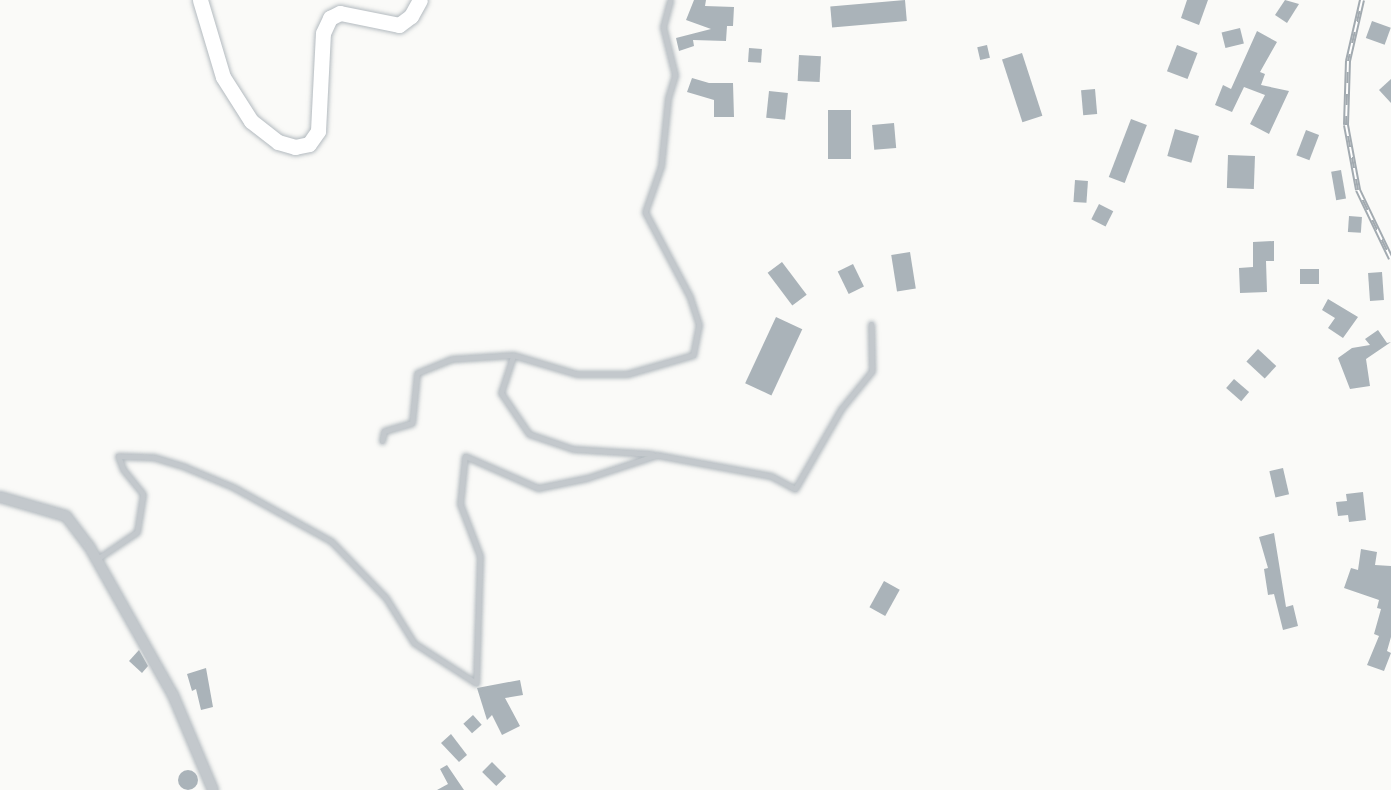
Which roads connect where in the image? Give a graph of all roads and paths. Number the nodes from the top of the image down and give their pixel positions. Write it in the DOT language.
graph roads {
  1 [pos="200,0"];
  2 [pos="420,0"];
  3 [pos="670,0"];
  4 [pos="871,324"];
  5 [pos="513,355"];
  6 [pos="382,441"];
  7 [pos="657,455"];
  8 [pos="0,497"];
  9 [pos="97,559"];
  10 [pos="213,790"];
  1 -- 2 [label="street"];
  3 -- 5 [label="lane"];
  4 -- 7 [label="lane"];
  5 -- 6 [label="lane"];
  5 -- 7 [label="lane"];
  7 -- 9 [label="lane"];
  8 -- 9 [label="street"];
  9 -- 10 [label="street"];
}
